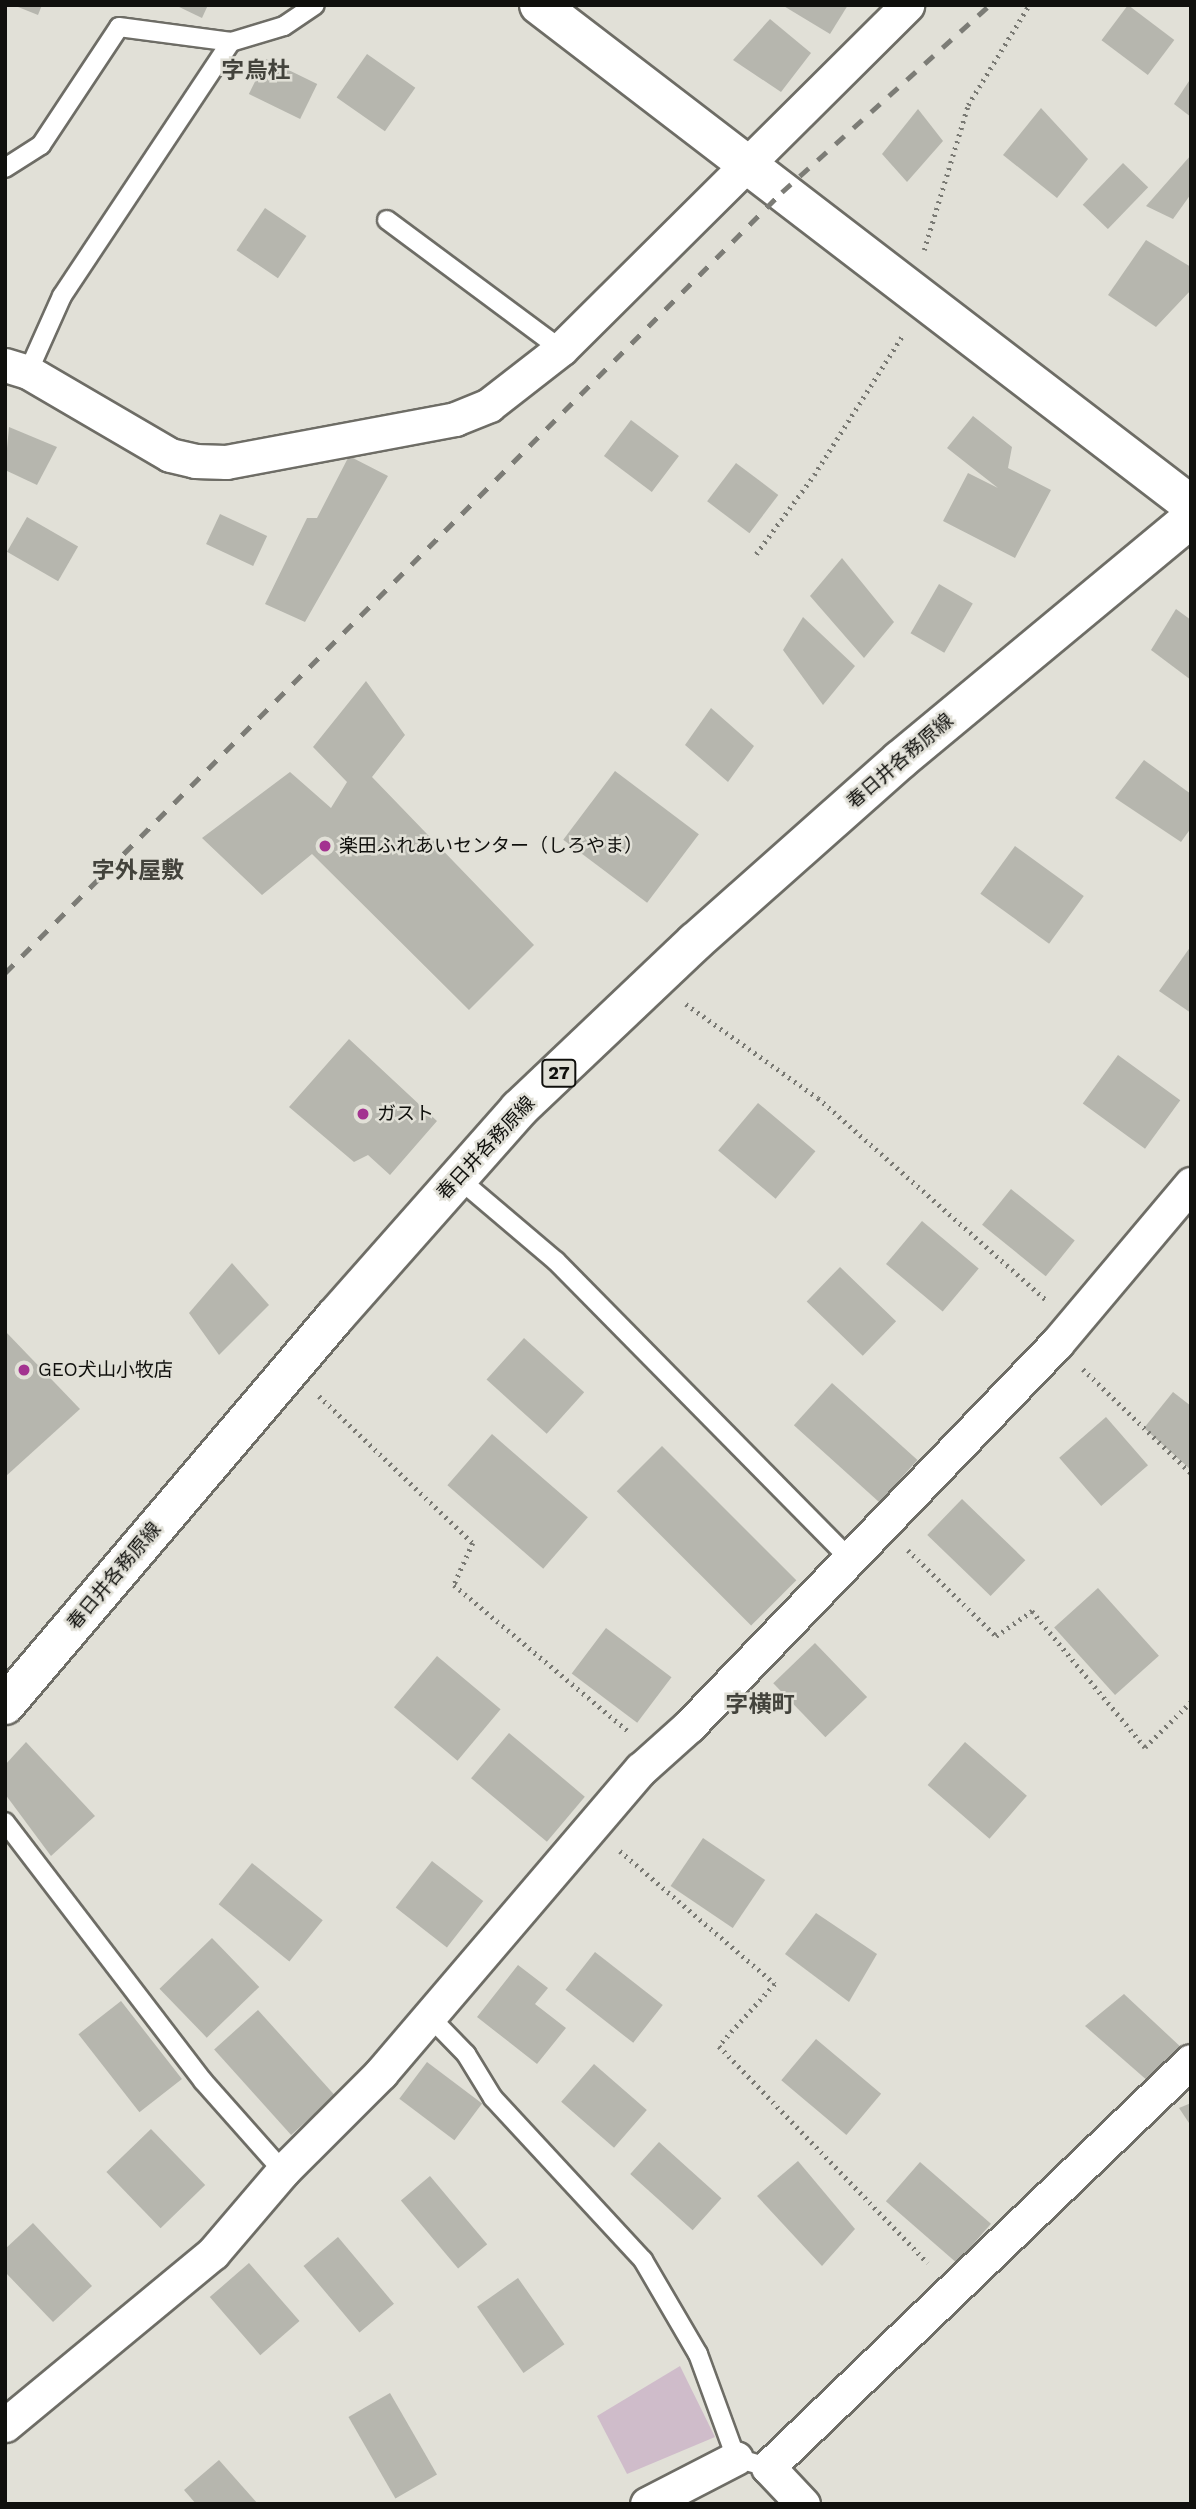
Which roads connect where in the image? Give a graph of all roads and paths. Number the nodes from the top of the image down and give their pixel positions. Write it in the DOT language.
graph roads {
  1 [pos="314,5"];
  2 [pos="539,5"];
  3 [pos="906,5"];
  4 [pos="1029,5"];
  5 [pos="231,42"];
  6 [pos="747,164"];
  7 [pos="5,168"];
  8 [pos="387,220"];
  9 [pos="919,293"];
  10 [pos="561,349"];
  11 [pos="16,368"];
  12 [pos="1191,505"];
  13 [pos="1191,518"];
  14 [pos="756,554"];
  15 [pos="685,1003"];
  16 [pos="458,1178"];
  17 [pos="1191,1184"];
  18 [pos="1066,1333"];
  19 [pos="290,1369"];
  20 [pos="1191,1473"];
  21 [pos="882,1525"];
  22 [pos="850,1559"];
  23 [pos="1191,1702"];
  24 [pos="5,1705"];
  25 [pos="656,1755"];
  26 [pos="5,1822"];
  27 [pos="593,1827"];
  28 [pos="430,2017"];
  29 [pos="1191,2061"];
  30 [pos="283,2171"];
  31 [pos="954,2290"];
  32 [pos="5,2425"];
  33 [pos="736,2458"];
  34 [pos="768,2467"];
  35 [pos="647,2504"];
  36 [pos="803,2504"];
  1 -- 5 [label="lane"];
  2 -- 6 [label="main road"];
  3 -- 6 [label="street"];
  4 -- 9 [label="path"];
  5 -- 7 [label="lane"];
  5 -- 11 [label="lane"];
  6 -- 9 [label="main road"];
  6 -- 10 [label="street"];
  8 -- 10 [label="lane"];
  9 -- 12 [label="main road"];
  9 -- 14 [label="path"];
  10 -- 11 [label="street"];
  13 -- 16 [label="main road, 春日井各務原線 / 27"];
  15 -- 18 [label="path"];
  16 -- 19 [label="main road, 春日井各務原線 / 27"];
  16 -- 22 [label="lane"];
  17 -- 18 [label="street"];
  18 -- 20 [label="path"];
  18 -- 21 [label="street"];
  19 -- 24 [label="main road, 春日井各務原線 / 27"];
  19 -- 25 [label="path"];
  21 -- 22 [label="street"];
  21 -- 23 [label="path"];
  22 -- 25 [label="street"];
  25 -- 27 [label="street"];
  26 -- 30 [label="lane"];
  27 -- 28 [label="street"];
  27 -- 31 [label="path"];
  28 -- 30 [label="street"];
  28 -- 33 [label="lane"];
  29 -- 31 [label="street"];
  30 -- 32 [label="street"];
  31 -- 34 [label="street"];
  33 -- 34 [label="lane"];
  33 -- 35 [label="street"];
  34 -- 36 [label="street"];
}
